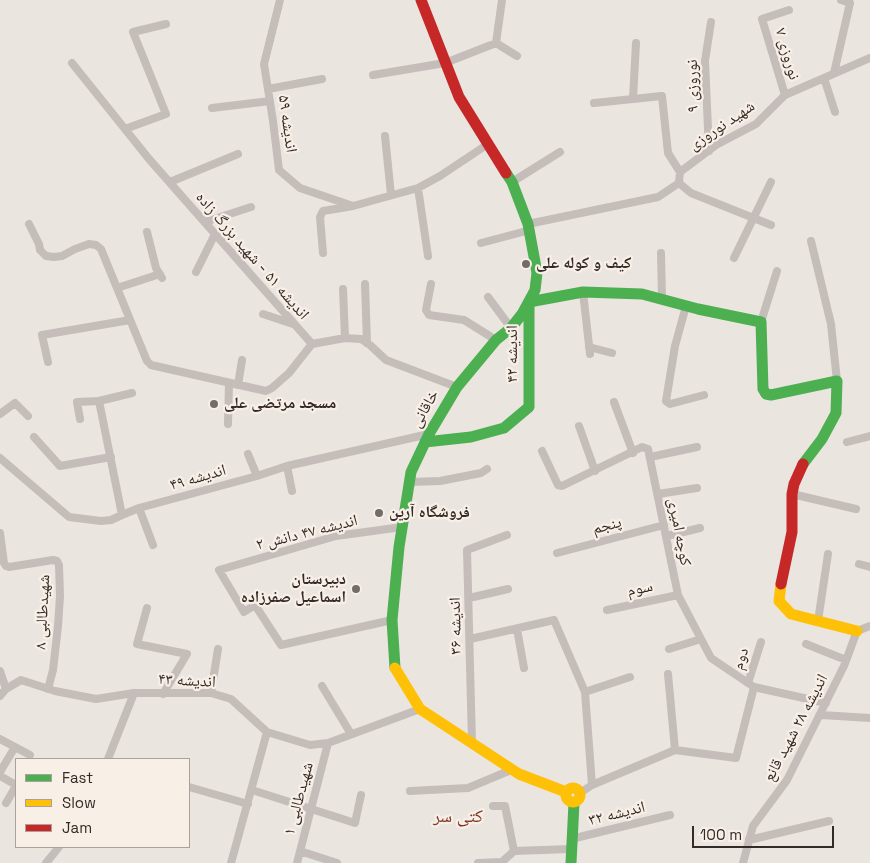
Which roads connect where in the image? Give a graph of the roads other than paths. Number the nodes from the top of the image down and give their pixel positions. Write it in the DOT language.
graph roads {
  1 [pos="280,0"];
  2 [pos="421,0"];
  3 [pos="502,0"];
  4 [pos="841,0"];
  5 [pos="789,10"];
  6 [pos="712,22"];
  7 [pos="166,24"];
  8 [pos="496,43"];
  9 [pos="636,43"];
  10 [pos="518,56"];
  11 [pos="870,58"];
  12 [pos="72,63"];
  13 [pos="445,63"];
  14 [pos="834,73"];
  15 [pos="373,75"];
  16 [pos="824,78"];
  17 [pos="322,79"];
  18 [pos="268,89"];
  19 [pos="785,95"];
  20 [pos="633,99"];
  21 [pos="270,101"];
  22 [pos="594,102"];
  23 [pos="212,108"];
  24 [pos="835,112"];
  25 [pos="125,129"];
  26 [pos="385,136"];
  27 [pos="488,144"];
  28 [pos="709,151"];
  29 [pos="560,152"];
  30 [pos="238,154"];
  31 [pos="680,172"];
  32 [pos="170,182"];
  33 [pos="512,182"];
  34 [pos="771,182"];
  35 [pos="679,183"];
  36 [pos="418,188"];
  37 [pos="391,195"];
  38 [pos="353,206"];
  39 [pos="251,207"];
  40 [pos="753,218"];
  41 [pos="205,222"];
  42 [pos="29,224"];
  43 [pos="771,225"];
  44 [pos="529,227"];
  45 [pos="147,232"];
  46 [pos="215,234"];
  47 [pos="811,241"];
  48 [pos="481,243"];
  49 [pos="323,253"];
  50 [pos="661,253"];
  51 [pos="428,256"];
  52 [pos="734,258"];
  53 [pos="777,271"];
  54 [pos="196,272"];
  55 [pos="365,284"];
  56 [pos="431,284"];
  57 [pos="117,288"];
  58 [pos="343,289"];
  59 [pos="583,292"];
  60 [pos="488,297"];
  61 [pos="662,299"];
  62 [pos="529,302"];
  63 [pos="686,306"];
  64 [pos="264,314"];
  65 [pos="130,320"];
  66 [pos="761,322"];
  67 [pos="295,325"];
  68 [pos="511,328"];
  69 [pos="346,338"];
  70 [pos="496,340"];
  71 [pos="367,343"];
  72 [pos="312,344"];
  73 [pos="612,353"];
  74 [pos="242,360"];
  75 [pos="48,362"];
  76 [pos="837,381"];
  77 [pos="229,383"];
  78 [pos="238,385"];
  79 [pos="457,387"];
  80 [pos="132,393"];
  81 [pos="704,395"];
  82 [pos="99,401"];
  83 [pos="614,402"];
  84 [pos="0,414"];
  85 [pos="28,416"];
  86 [pos="80,419"];
  87 [pos="228,424"];
  88 [pos="579,426"];
  89 [pos="870,436"];
  90 [pos="34,438"];
  91 [pos="427,438"];
  92 [pos="847,442"];
  93 [pos="697,447"];
  94 [pos="542,451"];
  95 [pos="633,453"];
  96 [pos="248,454"];
  97 [pos="650,457"];
  98 [pos="0,458"];
  99 [pos="111,458"];
  100 [pos="288,466"];
  101 [pos="487,469"];
  102 [pos="595,471"];
  103 [pos="257,476"];
  104 [pos="409,482"];
  105 [pos="697,488"];
  106 [pos="292,491"];
  107 [pos="658,494"];
  108 [pos="792,494"];
  109 [pos="139,508"];
  110 [pos="856,509"];
  111 [pos="122,515"];
  112 [pos="664,525"];
  113 [pos="402,527"];
  114 [pos="700,528"];
  115 [pos="0,533"];
  116 [pos="507,535"];
  117 [pos="667,536"];
  118 [pos="153,545"];
  119 [pos="557,553"];
  120 [pos="828,554"];
  121 [pos="859,564"];
  122 [pos="870,567"];
  123 [pos="508,589"];
  124 [pos="678,595"];
  125 [pos="469,598"];
  126 [pos="147,608"];
  127 [pos="607,610"];
  128 [pos="392,620"];
  129 [pos="818,621"];
  130 [pos="870,626"];
  131 [pos="517,629"];
  132 [pos="857,631"];
  133 [pos="470,639"];
  134 [pos="701,639"];
  135 [pos="761,642"];
  136 [pos="806,644"];
  137 [pos="218,648"];
  138 [pos="669,649"];
  139 [pos="846,660"];
  140 [pos="524,668"];
  141 [pos="0,671"];
  142 [pos="668,674"];
  143 [pos="630,677"];
  144 [pos="751,685"];
  145 [pos="322,686"];
  146 [pos="6,689"];
  147 [pos="48,689"];
  148 [pos="134,692"];
  149 [pos="585,692"];
  150 [pos="211,693"];
  151 [pos="163,694"];
  152 [pos="0,696"];
  153 [pos="826,703"];
  154 [pos="420,708"];
  155 [pos="821,715"];
  156 [pos="870,718"];
  157 [pos="267,732"];
  158 [pos="351,734"];
  159 [pos="0,739"];
  160 [pos="328,743"];
  161 [pos="472,743"];
  162 [pos="15,747"];
  163 [pos="675,750"];
  164 [pos="30,755"];
  165 [pos="108,758"];
  166 [pos="511,770"];
  167 [pos="0,772"];
  168 [pos="0,776"];
  169 [pos="15,784"];
  170 [pos="592,785"];
  171 [pos="15,787"];
  172 [pos="190,787"];
  173 [pos="252,790"];
  174 [pos="410,791"];
  175 [pos="361,795"];
  176 [pos="577,798"];
  177 [pos="6,803"];
  178 [pos="248,804"];
  179 [pos="493,806"];
  180 [pos="311,809"];
  181 [pos="670,815"];
  182 [pos="829,821"];
  183 [pos="749,840"];
  184 [pos="571,844"];
  185 [pos="58,848"];
  186 [pos="300,851"];
  187 [pos="514,851"];
  188 [pos="46,863"];
  189 [pos="231,863"];
  190 [pos="297,863"];
  191 [pos="337,863"];
  192 [pos="478,863"];
  193 [pos="571,863"];
  194 [pos="743,863"];
  1 -- 18 [label="street, اندیشه ۵۹"];
  2 -- 13 [label="main road, خاقانی"];
  3 -- 8 [label="street"];
  4 -- 14 [label="street"];
  5 -- 19 [label="street, نوروزی ۷"];
  6 -- 28 [label="street, نوروزی ۹"];
  7 -- 25 [label="street"];
  8 -- 10 [label="street"];
  8 -- 13 [label="street"];
  9 -- 20 [label="street"];
  11 -- 14 [label="street, شهید نوروزی"];
  12 -- 25 [label="street, اندیشه ۵۱ - شهید بزرگ زاده"];
  13 -- 15 [label="street"];
  13 -- 27 [label="main road, خاقانی"];
  14 -- 16 [label="street, شهید نوروزی"];
  16 -- 19 [label="street, شهید نوروزی"];
  16 -- 24 [label="street"];
  17 -- 18 [label="street"];
  18 -- 21 [label="street, اندیشه ۵۹"];
  19 -- 28 [label="street, شهید نوروزی"];
  20 -- 22 [label="street"];
  20 -- 31 [label="street"];
  21 -- 23 [label="street"];
  21 -- 38 [label="street, اندیشه ۵۹"];
  25 -- 32 [label="street, اندیشه ۵۱ - شهید بزرگ زاده"];
  26 -- 37 [label="street"];
  27 -- 33 [label="main road, خاقانی"];
  27 -- 36 [label="street"];
  28 -- 31 [label="street, شهید نوروزی"];
  29 -- 33 [label="street"];
  30 -- 32 [label="street"];
  31 -- 35 [label="street, شهید نوروزی"];
  32 -- 41 [label="street, اندیشه ۵۱ - شهید بزرگ زاده"];
  33 -- 44 [label="main road, خاقانی"];
  34 -- 40 [label="street"];
  35 -- 40 [label="street"];
  35 -- 44 [label="street"];
  36 -- 37 [label="street"];
  36 -- 51 [label="street"];
  37 -- 38 [label="street"];
  38 -- 49 [label="street"];
  39 -- 41 [label="street"];
  40 -- 43 [label="street"];
  40 -- 52 [label="street"];
  41 -- 46 [label="street, اندیشه ۵۱ - شهید بزرگ زاده"];
  42 -- 57 [label="street"];
  44 -- 48 [label="street"];
  44 -- 62 [label="main road, خاقانی"];
  45 -- 57 [label="street"];
  46 -- 54 [label="street"];
  46 -- 67 [label="street, اندیشه ۵۱ - شهید بزرگ زاده"];
  47 -- 76 [label="street"];
  50 -- 61 [label="street"];
  53 -- 66 [label="street"];
  55 -- 71 [label="street"];
  56 -- 70 [label="street"];
  57 -- 65 [label="street"];
  58 -- 69 [label="street"];
  59 -- 61 [label="main road"];
  59 -- 62 [label="main road"];
  59 -- 73 [label="street"];
  60 -- 68 [label="street"];
  61 -- 63 [label="main road"];
  62 -- 68 [label="main road, خاقانی"];
  62 -- 91 [label="main road, اندیشه ۴۲"];
  63 -- 66 [label="main road"];
  63 -- 81 [label="street"];
  64 -- 67 [label="street"];
  65 -- 75 [label="street"];
  65 -- 77 [label="street"];
  66 -- 76 [label="main road"];
  67 -- 72 [label="street, اندیشه ۵۱ - شهید بزرگ زاده"];
  68 -- 70 [label="main road, خاقانی"];
  69 -- 71 [label="street, اندیشه ۵۱ - شهید بزرگ زاده"];
  69 -- 72 [label="street, اندیشه ۵۱ - شهید بزرگ زاده"];
  70 -- 79 [label="main road, خاقانی"];
  71 -- 79 [label="street, اندیشه ۵۱ - شهید بزرگ زاده"];
  72 -- 78 [label="street"];
  74 -- 78 [label="street"];
  76 -- 108 [label="main road"];
  77 -- 78 [label="street"];
  77 -- 87 [label="street"];
  79 -- 91 [label="main road, خاقانی"];
  80 -- 82 [label="street"];
  82 -- 86 [label="street"];
  82 -- 99 [label="street"];
  83 -- 95 [label="street"];
  84 -- 85 [label="street"];
  88 -- 102 [label="street"];
  89 -- 92 [label="street"];
  90 -- 99 [label="street"];
  91 -- 100 [label="street, اندیشه ۴۹"];
  91 -- 104 [label="main road, خاقانی"];
  93 -- 97 [label="street"];
  94 -- 102 [label="street"];
  95 -- 97 [label="street"];
  95 -- 102 [label="street"];
  96 -- 103 [label="street"];
  97 -- 107 [label="street, کوچه امیری"];
  98 -- 111 [label="street, اندیشه ۴۹"];
  99 -- 111 [label="street"];
  100 -- 103 [label="street, اندیشه ۴۹"];
  100 -- 106 [label="street"];
  101 -- 104 [label="street"];
  103 -- 109 [label="street, اندیشه ۴۹"];
  104 -- 113 [label="main road, خاقانی"];
  105 -- 107 [label="street"];
  107 -- 112 [label="street, کوچه امیری"];
  108 -- 110 [label="street"];
  108 -- 129 [label="main road"];
  109 -- 111 [label="street, اندیشه ۴۹"];
  109 -- 118 [label="street"];
  112 -- 117 [label="street, کوچه امیری"];
  112 -- 119 [label="street, پنجم"];
  113 -- 128 [label="main road, خاقانی"];
  113 -- 128 [label="street, اندیشه ۴۷ دانش ۲"];
  114 -- 117 [label="street"];
  115 -- 147 [label="street, شهیدطالبی ۸"];
  116 -- 125 [label="street, اندیشه ۳۶"];
  117 -- 124 [label="street, کوچه امیری"];
  120 -- 129 [label="street"];
  121 -- 122 [label="street"];
  123 -- 125 [label="street"];
  124 -- 127 [label="street, سوم"];
  124 -- 134 [label="street, کوچه امیری"];
  125 -- 133 [label="street, اندیشه ۳۶"];
  126 -- 151 [label="street"];
  128 -- 154 [label="main road, خاقانی"];
  129 -- 132 [label="main road"];
  130 -- 132 [label="street"];
  131 -- 133 [label="street"];
  131 -- 140 [label="street"];
  131 -- 149 [label="street"];
  132 -- 139 [label="street, اندیشه ۲۸ شهید قانع"];
  133 -- 161 [label="street, اندیشه ۳۶"];
  134 -- 138 [label="street"];
  134 -- 144 [label="street, کوچه امیری"];
  135 -- 144 [label="street, دوم"];
  136 -- 139 [label="street"];
  137 -- 150 [label="street"];
  139 -- 153 [label="street, اندیشه ۲۸ شهید قانع"];
  141 -- 146 [label="street"];
  142 -- 163 [label="street"];
  143 -- 149 [label="street"];
  144 -- 153 [label="street"];
  144 -- 163 [label="street, دوم"];
  145 -- 158 [label="street"];
  146 -- 147 [label="street, اندیشه ۴۳"];
  146 -- 152 [label="street"];
  147 -- 148 [label="street, اندیشه ۴۳"];
  148 -- 151 [label="street, اندیشه ۴۳"];
  148 -- 165 [label="street"];
  149 -- 170 [label="street"];
  150 -- 151 [label="street, اندیشه ۴۳"];
  150 -- 157 [label="street, اندیشه ۴۳"];
  153 -- 155 [label="street, اندیشه ۲۸ شهید قانع"];
  154 -- 158 [label="street, اندیشه ۴۳"];
  154 -- 161 [label="main road, خاقانی"];
  155 -- 156 [label="street"];
  155 -- 183 [label="street, اندیشه ۲۸ شهید قانع"];
  157 -- 160 [label="street, اندیشه ۴۳"];
  157 -- 173 [label="street"];
  158 -- 160 [label="street, اندیشه ۴۳"];
  159 -- 162 [label="street"];
  160 -- 180 [label="street, شهیدطالبی ۱"];
  161 -- 166 [label="main road, خاقانی"];
  162 -- 164 [label="street"];
  162 -- 167 [label="street"];
  163 -- 170 [label="street"];
  166 -- 174 [label="street"];
  166 -- 176 [label="main road, خاقانی"];
  168 -- 169 [label="street"];
  170 -- 176 [label="street"];
  171 -- 177 [label="street"];
  172 -- 178 [label="street"];
  173 -- 178 [label="street"];
  173 -- 180 [label="street"];
  175 -- 180 [label="street"];
  176 -- 184 [label="main road"];
  178 -- 189 [label="street"];
  179 -- 187 [label="street"];
  180 -- 186 [label="street, شهیدطالبی ۱"];
  181 -- 184 [label="street, اندیشه ۳۲"];
  182 -- 183 [label="street"];
  183 -- 194 [label="street, اندیشه ۲۸ شهید قانع"];
  184 -- 187 [label="street, اندیشه ۳۲"];
  184 -- 193 [label="main road"];
  185 -- 188 [label="street"];
  186 -- 190 [label="street, شهیدطالبی ۱"];
  186 -- 191 [label="street"];
  187 -- 192 [label="street"];
}
